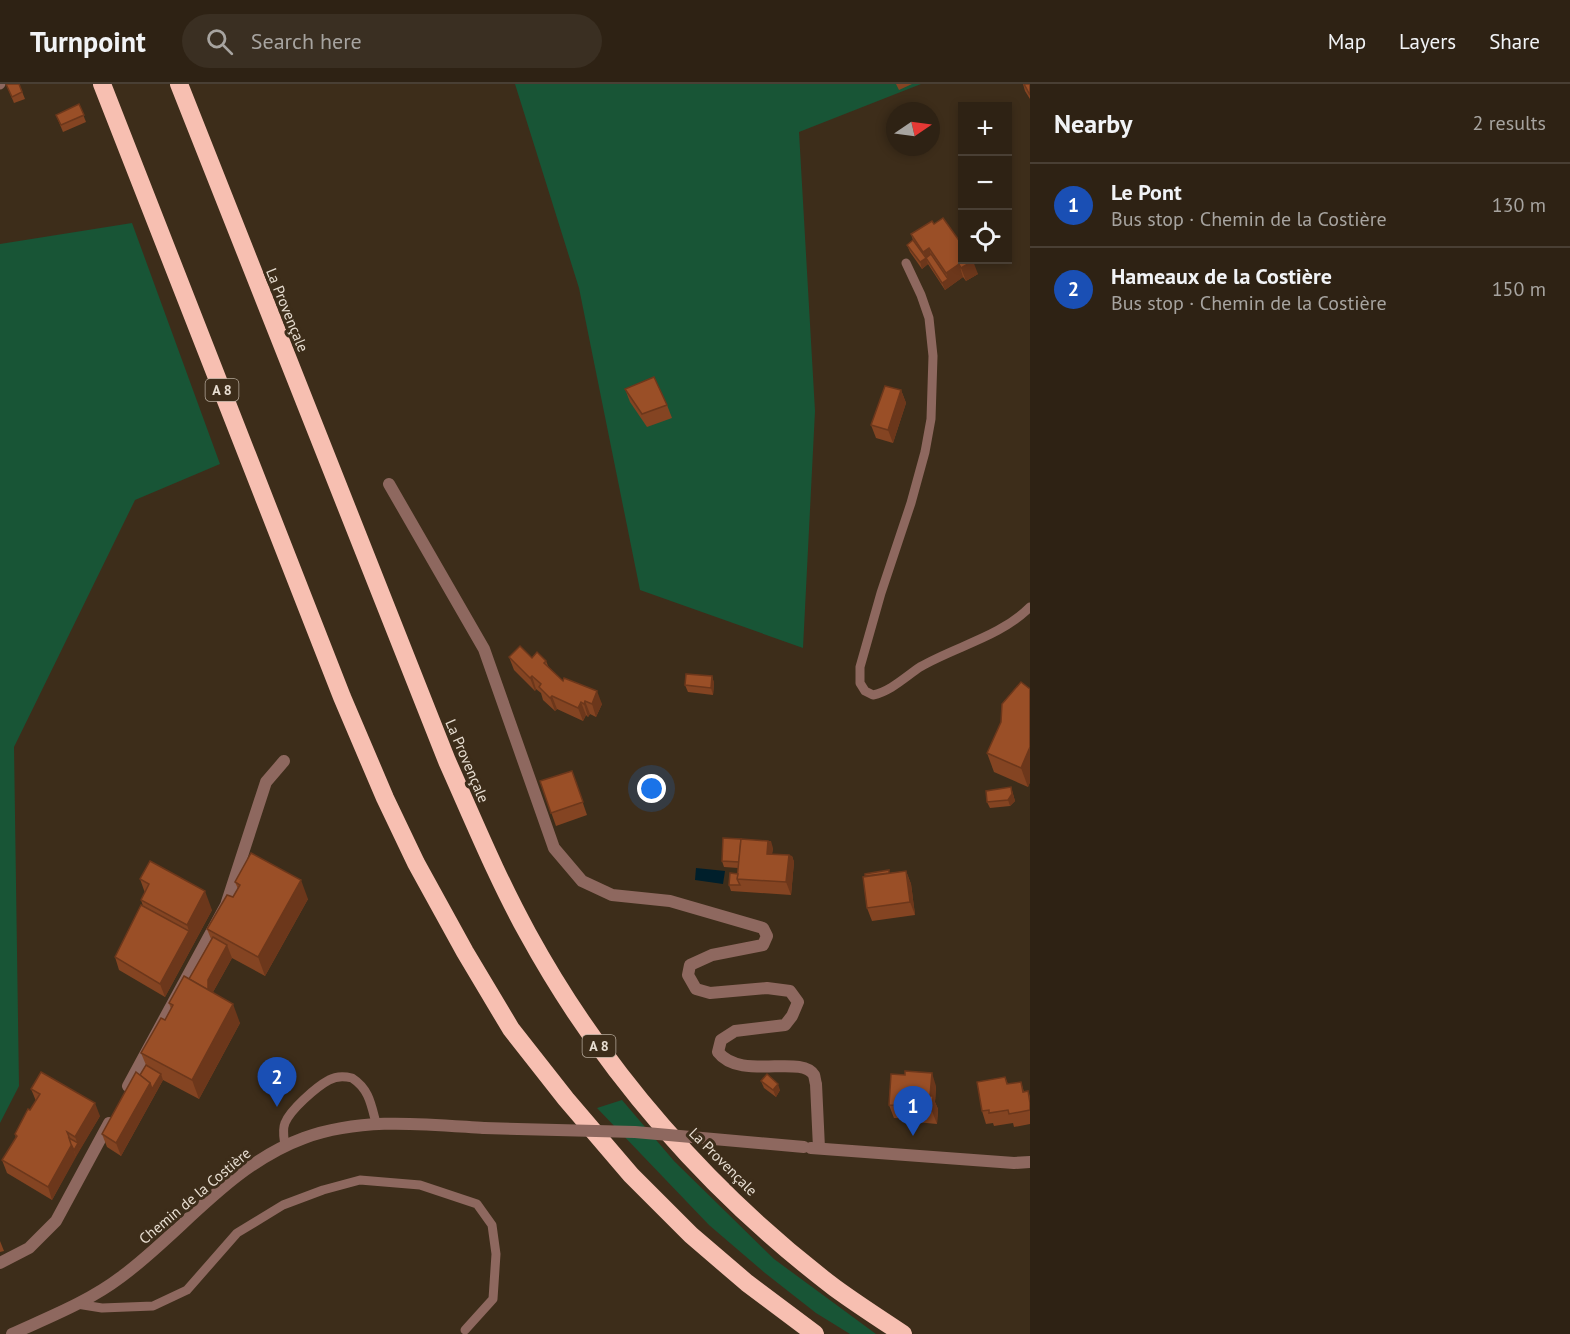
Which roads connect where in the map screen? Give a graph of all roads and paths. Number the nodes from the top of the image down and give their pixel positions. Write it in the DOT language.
graph roads {
  1 [pos="102,84"];
  2 [pos="178,84"];
  3 [pos="906,263"];
  4 [pos="389,484"];
  5 [pos="1030,607"];
  6 [pos="284,761"];
  7 [pos="124,1094"];
  8 [pos="113,1115"];
  9 [pos="376,1123"];
  10 [pos="285,1146"];
  11 [pos="819,1148"];
  12 [pos="1030,1162"];
  13 [pos="0,1263"];
  14 [pos="77,1304"];
  15 [pos="465,1330"];
  16 [pos="12,1334"];
  17 [pos="815,1334"];
  18 [pos="903,1334"];
  1 -- 17 [label="highway, A 8"];
  2 -- 18 [label="highway, La Provençale / A 8"];
  3 -- 5 [label="lane"];
  4 -- 11 [label="street"];
  6 -- 7 [label="street"];
  8 -- 13 [label="street"];
  9 -- 10 [label="street, Chemin de la Costière"];
  9 -- 10 [label="lane"];
  9 -- 11 [label="street, Chemin de la Costière, bridge"];
  10 -- 14 [label="street, Chemin de la Costière"];
  11 -- 12 [label="street"];
  14 -- 15 [label="lane"];
  14 -- 16 [label="street, Chemin de la Costière"];
}
